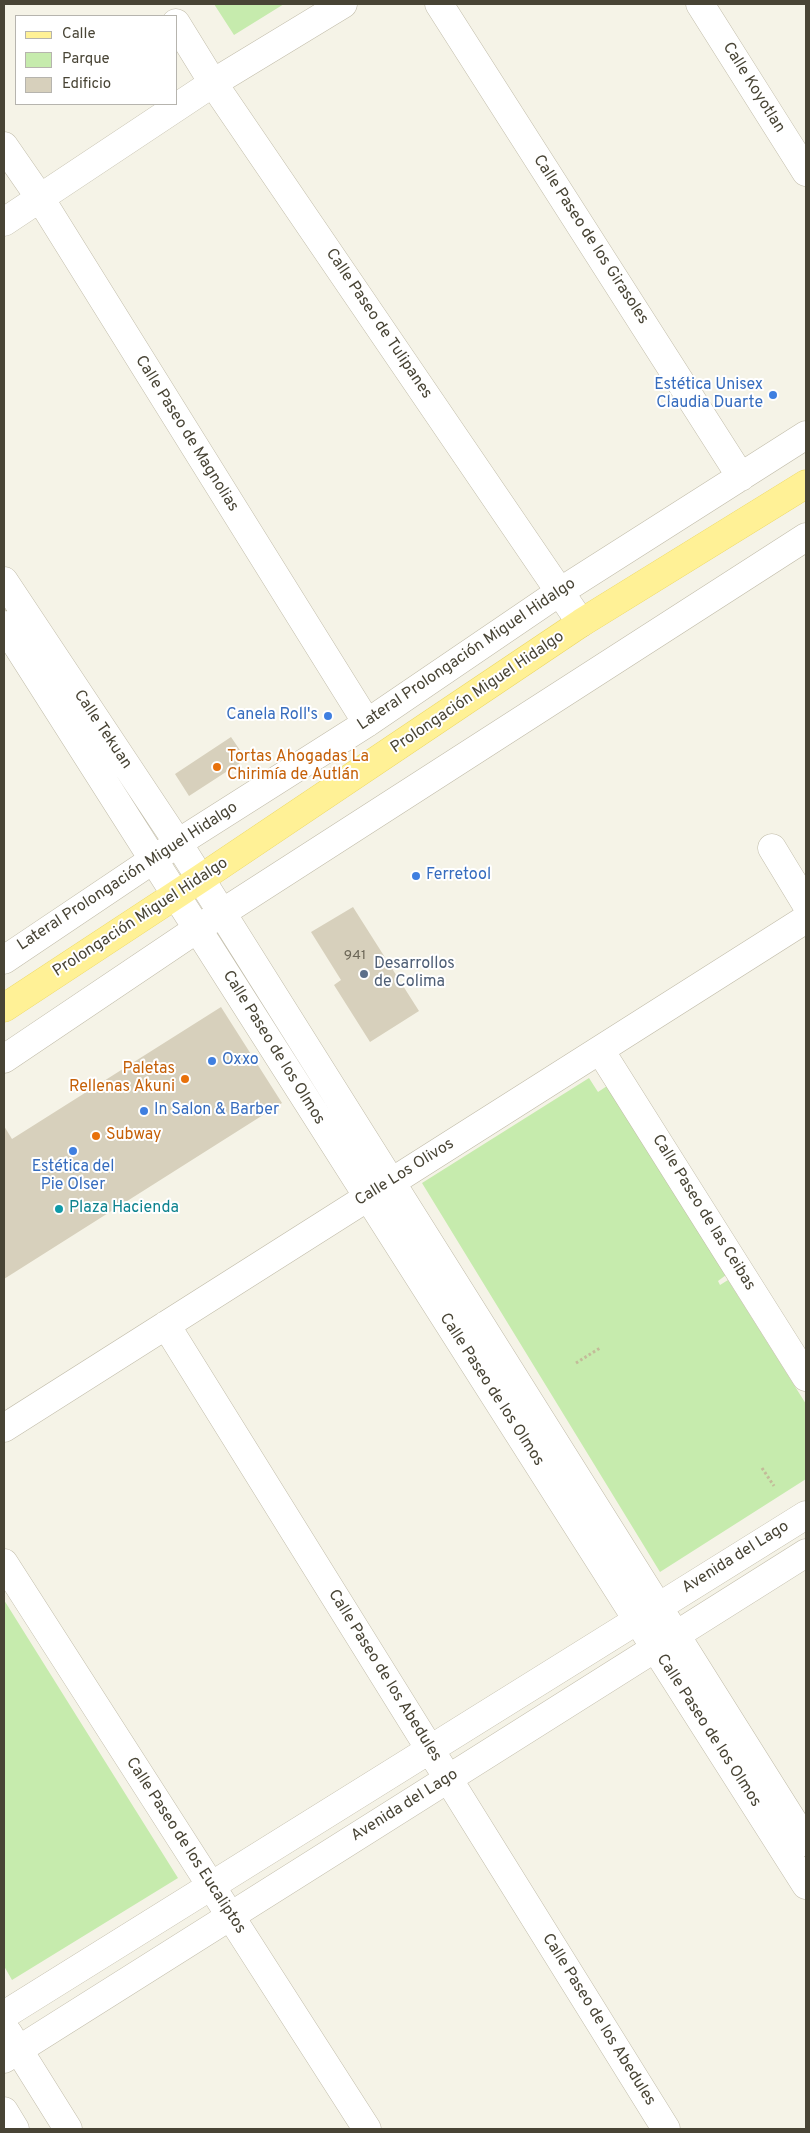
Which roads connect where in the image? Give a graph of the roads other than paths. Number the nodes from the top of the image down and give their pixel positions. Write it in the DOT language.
graph roads {
  1 [pos="164,4"];
  2 [pos="343,4"];
  3 [pos="439,4"];
  4 [pos="700,4"];
  5 [pos="171,15"];
  6 [pos="178,26"];
  7 [pos="213,83"];
  8 [pos="4,146"];
  9 [pos="806,172"];
  10 [pos="40,198"];
  11 [pos="4,222"];
  12 [pos="806,435"];
  13 [pos="741,477"];
  14 [pos="806,484"];
  15 [pos="806,537"];
  16 [pos="4,581"];
  17 [pos="561,591"];
  18 [pos="581,623"];
  19 [pos="4,625"];
  20 [pos="367,723"];
  21 [pos="178,843"];
  22 [pos="772,848"];
  23 [pos="154,859"];
  24 [pos="200,879"];
  25 [pos="175,895"];
  26 [pos="806,904"];
  27 [pos="222,913"];
  28 [pos="806,919"];
  29 [pos="197,929"];
  30 [pos="4,960"];
  31 [pos="4,1008"];
  32 [pos="600,1050"];
  33 [pos="4,1059"];
  34 [pos="391,1182"];
  35 [pos="368,1197"];
  36 [pos="166,1325"];
  37 [pos="806,1377"];
  38 [pos="4,1428"];
  39 [pos="806,1515"];
  40 [pos="806,1553"];
  41 [pos="4,1563"];
  42 [pos="648,1614"];
  43 [pos="666,1642"];
  44 [pos="430,1749"];
  45 [pos="448,1779"];
  46 [pos="806,1842"];
  47 [pos="806,1885"];
  48 [pos="211,1886"];
  49 [pos="230,1916"];
  50 [pos="4,2015"];
  51 [pos="4,2026"];
  52 [pos="11,2054"];
  53 [pos="4,2111"];
  54 [pos="15,2129"];
  55 [pos="68,2129"];
  56 [pos="366,2129"];
  57 [pos="666,2129"];
  1 -- 5 [label="street"];
  2 -- 7 [label="street"];
  3 -- 13 [label="street, Calle Paseo de los Girasoles"];
  4 -- 9 [label="street, Calle Koyotlan"];
  6 -- 7 [label="street, Calle Paseo de Tulipanes"];
  7 -- 10 [label="street"];
  7 -- 17 [label="street, Calle Paseo de Tulipanes"];
  8 -- 10 [label="street, Calle Paseo de Magnolias"];
  10 -- 11 [label="street"];
  10 -- 20 [label="street, Calle Paseo de Magnolias"];
  12 -- 13 [label="street, Lateral Prolongación Miguel Hidalgo"];
  13 -- 17 [label="street, Lateral Prolongación Miguel Hidalgo"];
  14 -- 18 [label="main road, Prolongación Miguel Hidalgo"];
  15 -- 27 [label="street"];
  16 -- 21 [label="street, Calle Tekuan"];
  17 -- 18 [label="street, Calle Paseo de Tulipanes"];
  17 -- 20 [label="street, Lateral Prolongación Miguel Hidalgo"];
  18 -- 24 [label="main road, Prolongación Miguel Hidalgo"];
  19 -- 23 [label="street, Calle Tekuan"];
  20 -- 21 [label="street, Lateral Prolongación Miguel Hidalgo"];
  21 -- 23 [label="street, Lateral Prolongación Miguel Hidalgo"];
  21 -- 24 [label="street, Calle Tekuan"];
  22 -- 26 [label="street"];
  23 -- 25 [label="street, Calle Tekuan"];
  23 -- 30 [label="street, Lateral Prolongación Miguel Hidalgo"];
  24 -- 25 [label="main road, Prolongación Miguel Hidalgo"];
  24 -- 27 [label="street, Calle Paseo de los Olmos"];
  25 -- 29 [label="street, Calle Paseo de los Olmos"];
  25 -- 31 [label="main road, Prolongación Miguel Hidalgo"];
  27 -- 29 [label="street"];
  27 -- 34 [label="street, Calle Paseo de los Olmos"];
  28 -- 32 [label="street, Calle Los Olivos"];
  29 -- 33 [label="street"];
  29 -- 35 [label="street, Calle Paseo de los Olmos"];
  32 -- 34 [label="street, Calle Los Olivos"];
  32 -- 37 [label="street, Calle Paseo de las Ceibas"];
  34 -- 35 [label="street, Calle Los Olivos"];
  34 -- 42 [label="street, Calle Paseo de los Olmos"];
  35 -- 36 [label="street, Calle Los Olivos"];
  35 -- 42 [label="street, Calle Paseo de los Olmos"];
  36 -- 38 [label="street, Calle Los Olivos"];
  36 -- 44 [label="street, Calle Paseo de los Abedules"];
  39 -- 42 [label="street, Avenida del Lago"];
  40 -- 43 [label="street, Avenida del Lago"];
  41 -- 48 [label="street, Calle Paseo de los Eucaliptos"];
  42 -- 43 [label="street, Calle Paseo de los Olmos"];
  42 -- 44 [label="street, Avenida del Lago"];
  43 -- 45 [label="street, Avenida del Lago"];
  43 -- 46 [label="street, Calle Paseo de los Olmos"];
  43 -- 47 [label="street, Calle Paseo de los Olmos"];
  44 -- 45 [label="street, Calle Paseo de los Abedules"];
  44 -- 48 [label="street, Avenida del Lago"];
  45 -- 49 [label="street, Avenida del Lago"];
  45 -- 57 [label="street, Calle Paseo de los Abedules"];
  48 -- 49 [label="street, Calle Paseo de los Eucaliptos"];
  48 -- 50 [label="street, Avenida del Lago"];
  49 -- 52 [label="street, Avenida del Lago"];
  49 -- 56 [label="street, Calle Paseo de los Eucaliptos"];
  51 -- 52 [label="street"];
  52 -- 55 [label="street"];
  53 -- 54 [label="street"];
}
